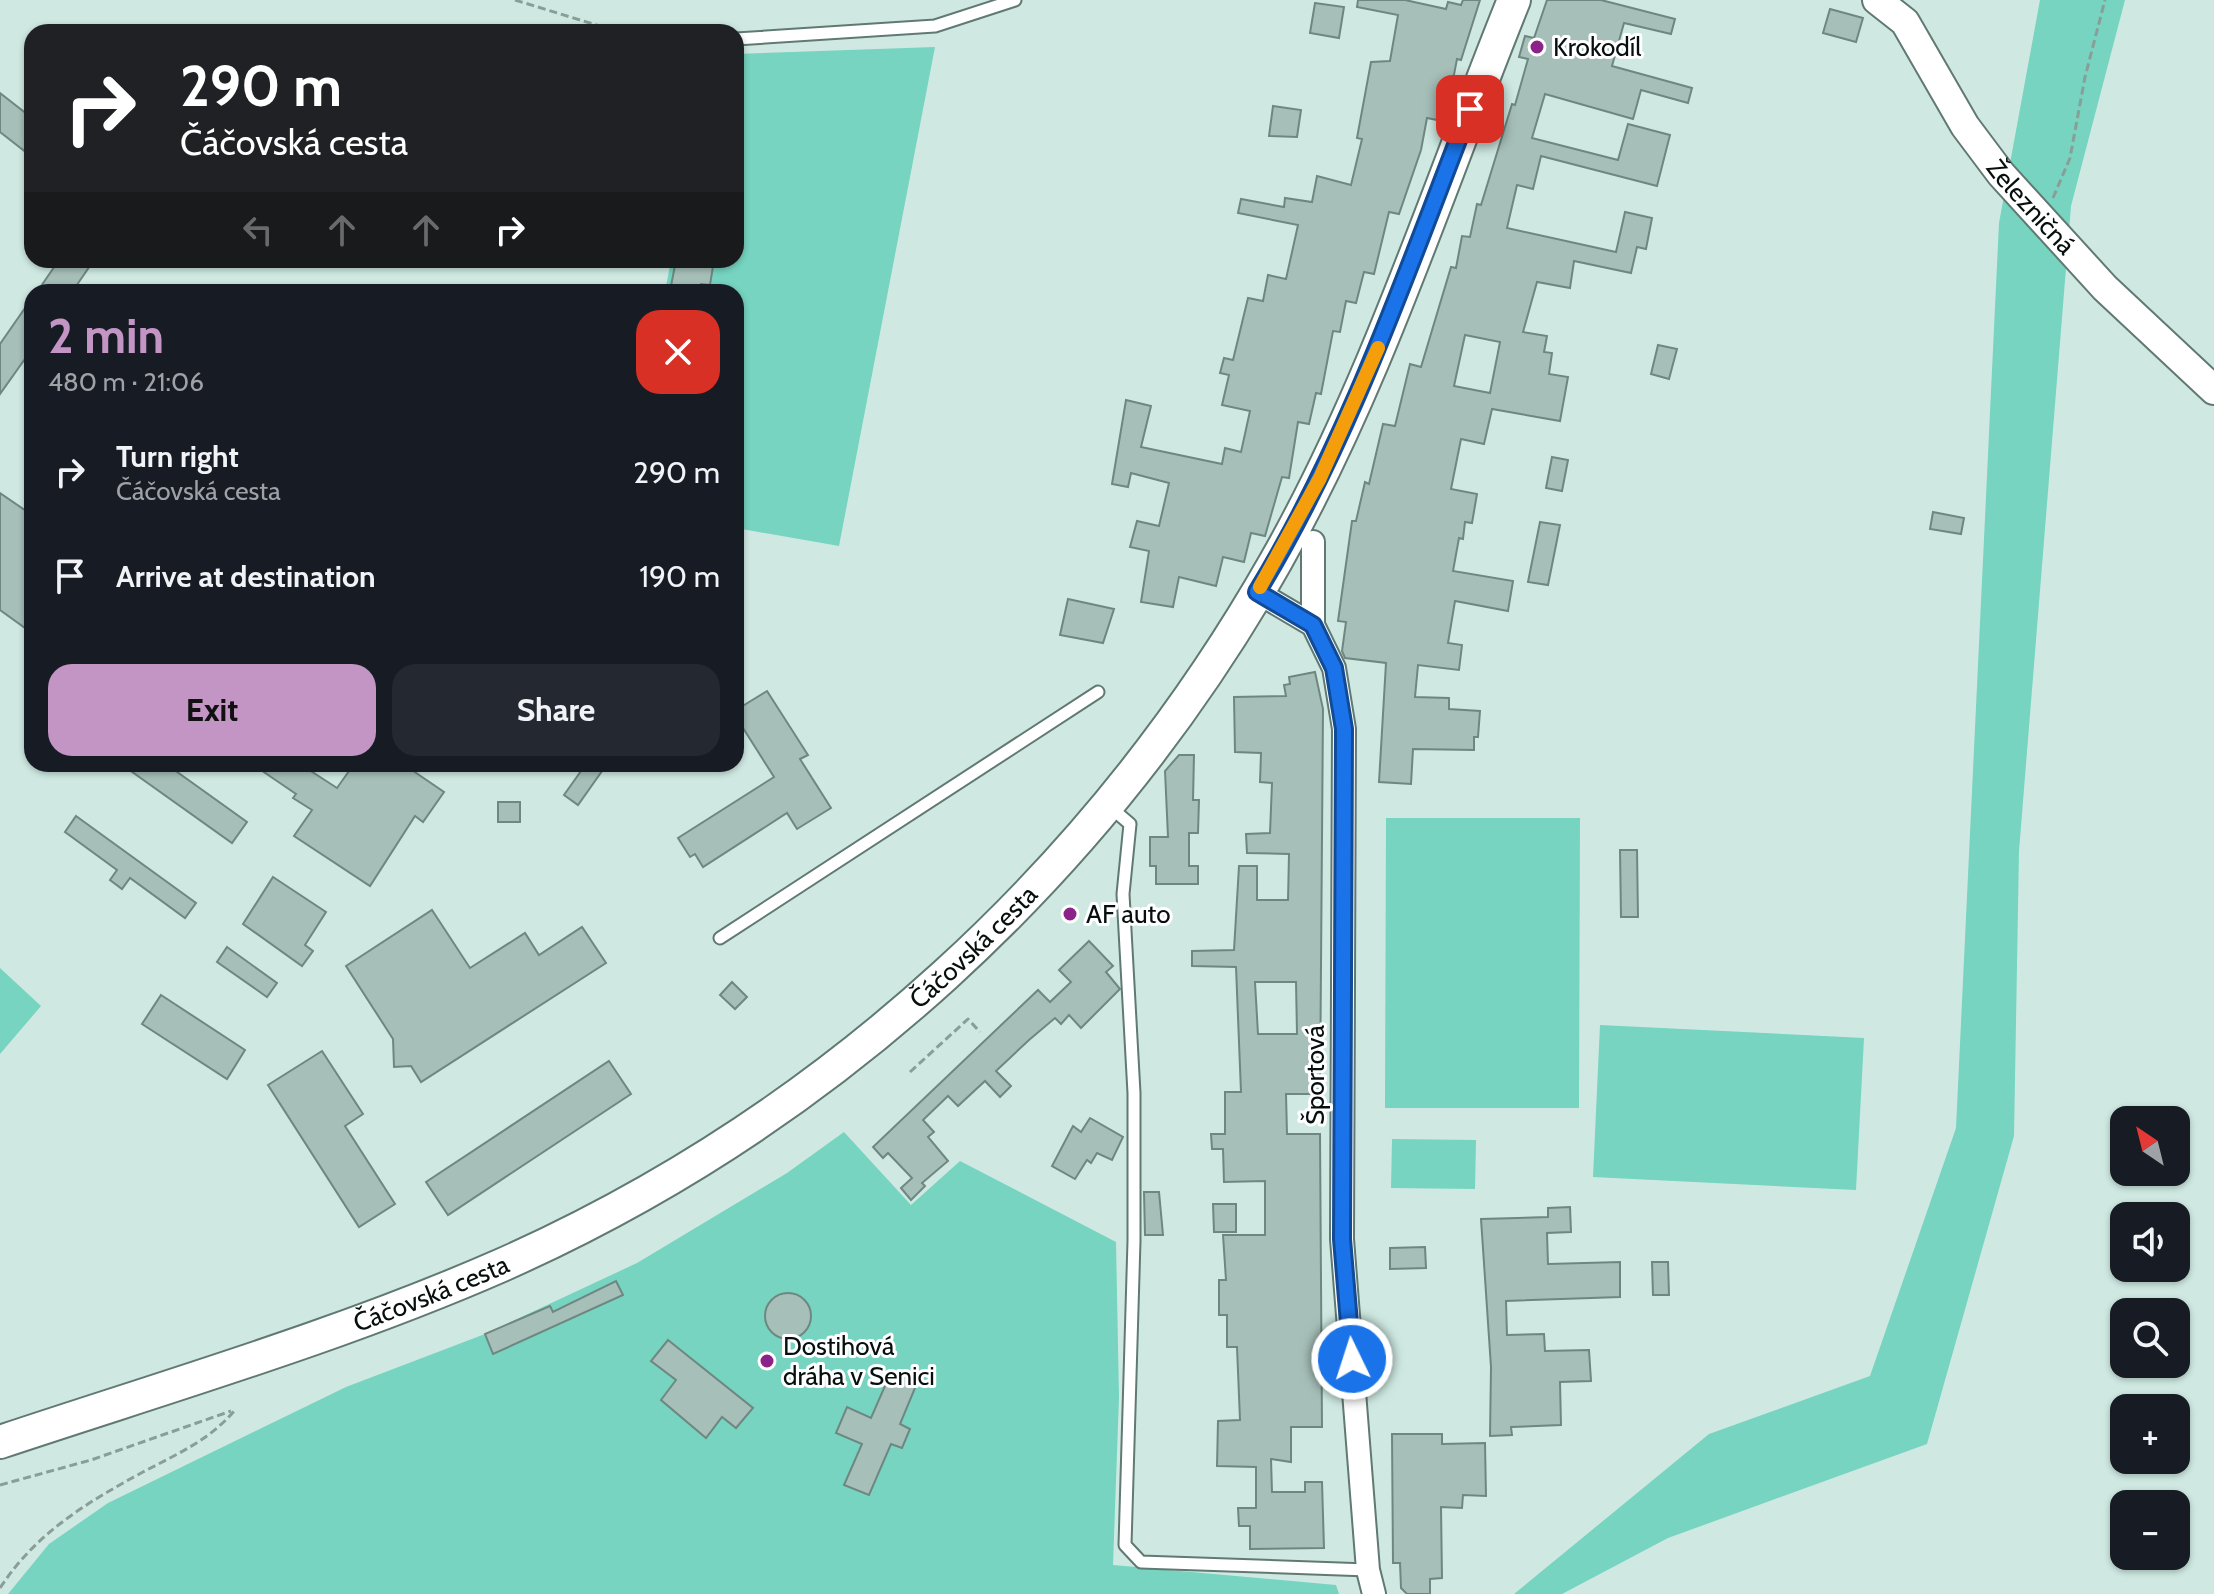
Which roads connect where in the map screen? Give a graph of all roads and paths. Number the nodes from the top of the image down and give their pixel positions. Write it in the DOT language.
graph roads {
  1 [pos="515,0"];
  2 [pos="1015,0"];
  3 [pos="1514,0"];
  4 [pos="1877,0"];
  5 [pos="2105,0"];
  6 [pos="593,24"];
  7 [pos="744,38"];
  8 [pos="2038,216"];
  9 [pos="2214,390"];
  10 [pos="1313,542"];
  11 [pos="1257,592"];
  12 [pos="1313,625"];
  13 [pos="1098,692"];
  14 [pos="1109,806"];
  15 [pos="720,938"];
  16 [pos="980,1032"];
  17 [pos="910,1072"];
  18 [pos="0,1442"];
  19 [pos="0,1485"];
  20 [pos="1368,1570"];
  21 [pos="0,1588"];
  22 [pos="1374,1594"];
  1 -- 6 [label="path"];
  2 -- 7 [label="lane"];
  3 -- 11 [label="main road, Čáčovská cesta"];
  4 -- 8 [label="street, Železničná"];
  5 -- 8 [label="path"];
  8 -- 9 [label="street, Železničná"];
  10 -- 12 [label="street"];
  11 -- 12 [label="street"];
  11 -- 14 [label="main road, Čáčovská cesta"];
  12 -- 20 [label="street, Športová"];
  13 -- 15 [label="lane"];
  14 -- 18 [label="main road, Čáčovská cesta"];
  14 -- 20 [label="lane"];
  16 -- 17 [label="path"];
  19 -- 21 [label="path"];
  20 -- 22 [label="street, Športová"];
}
